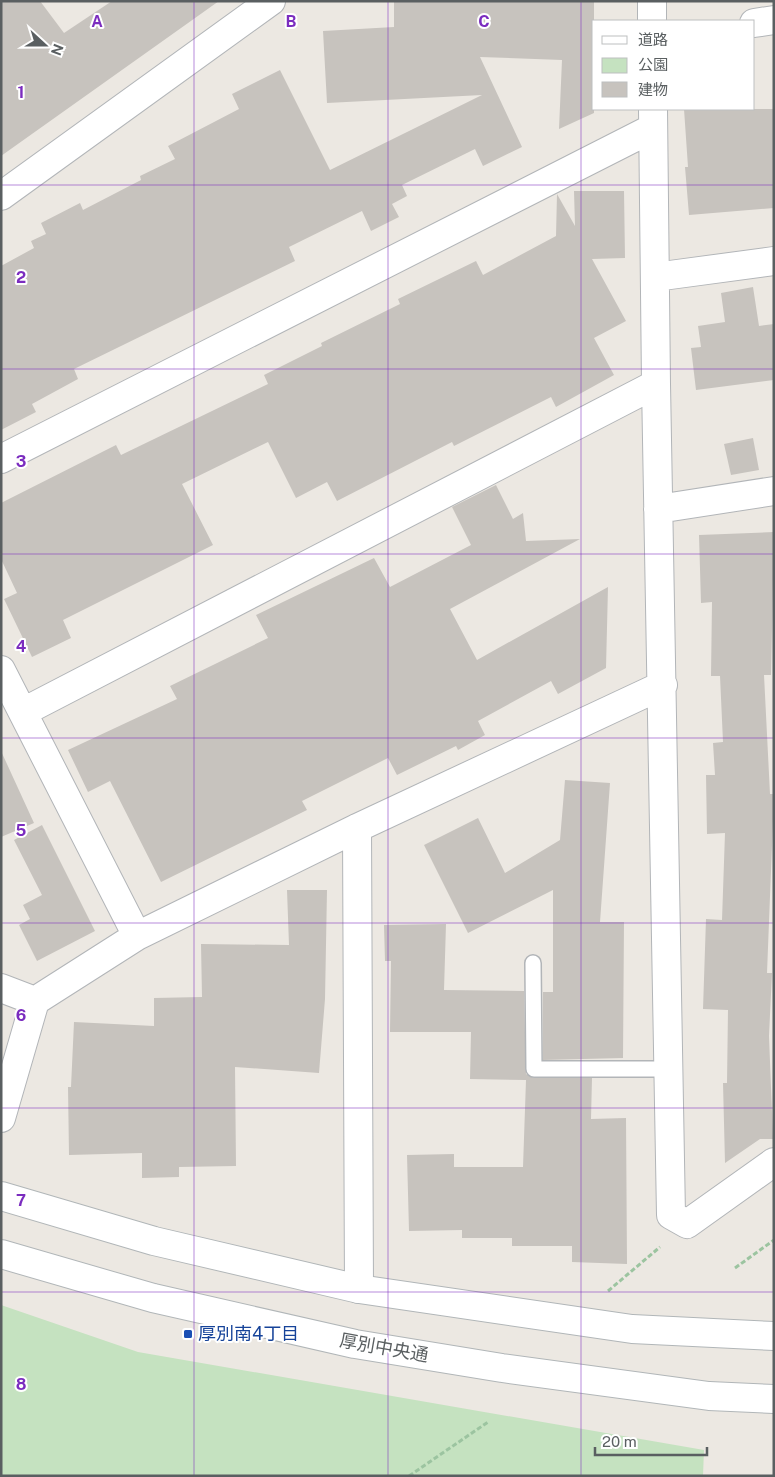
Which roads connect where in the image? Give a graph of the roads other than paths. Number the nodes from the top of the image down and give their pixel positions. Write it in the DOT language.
graph roads {
  1 [pos="270,1"];
  2 [pos="652,1"];
  3 [pos="652,20"];
  4 [pos="774,20"];
  5 [pos="755,23"];
  6 [pos="653,119"];
  7 [pos="1,196"];
  8 [pos="774,261"];
  9 [pos="655,277"];
  10 [pos="656,384"];
  11 [pos="1,459"];
  12 [pos="774,491"];
  13 [pos="658,510"];
  14 [pos="1,670"];
  15 [pos="663,685"];
  16 [pos="23,712"];
  17 [pos="357,828"];
  18 [pos="137,936"];
  19 [pos="533,963"];
  20 [pos="1,988"];
  21 [pos="35,1001"];
  22 [pos="668,1069"];
  23 [pos="1,1118"];
  24 [pos="774,1162"];
  25 [pos="1,1196"];
  26 [pos="1,1254"];
  27 [pos="359,1289"];
  28 [pos="774,1336"];
  29 [pos="774,1399"];
  1 -- 7 [label="street"];
  2 -- 3 [label="street"];
  4 -- 5 [label="street"];
  6 -- 9 [label="street"];
  6 -- 11 [label="street"];
  8 -- 9 [label="street"];
  9 -- 10 [label="street"];
  10 -- 13 [label="street"];
  10 -- 16 [label="street"];
  12 -- 13 [label="street"];
  13 -- 15 [label="street"];
  14 -- 16 [label="street"];
  15 -- 17 [label="street"];
  15 -- 22 [label="street"];
  16 -- 18 [label="street"];
  17 -- 18 [label="street"];
  17 -- 27 [label="street"];
  18 -- 21 [label="street"];
  19 -- 22 [label="lane"];
  20 -- 21 [label="street"];
  21 -- 23 [label="street"];
  22 -- 24 [label="street"];
  25 -- 27 [label="street"];
  26 -- 29 [label="street, 厚別中央通"];
  27 -- 28 [label="street"];
}
